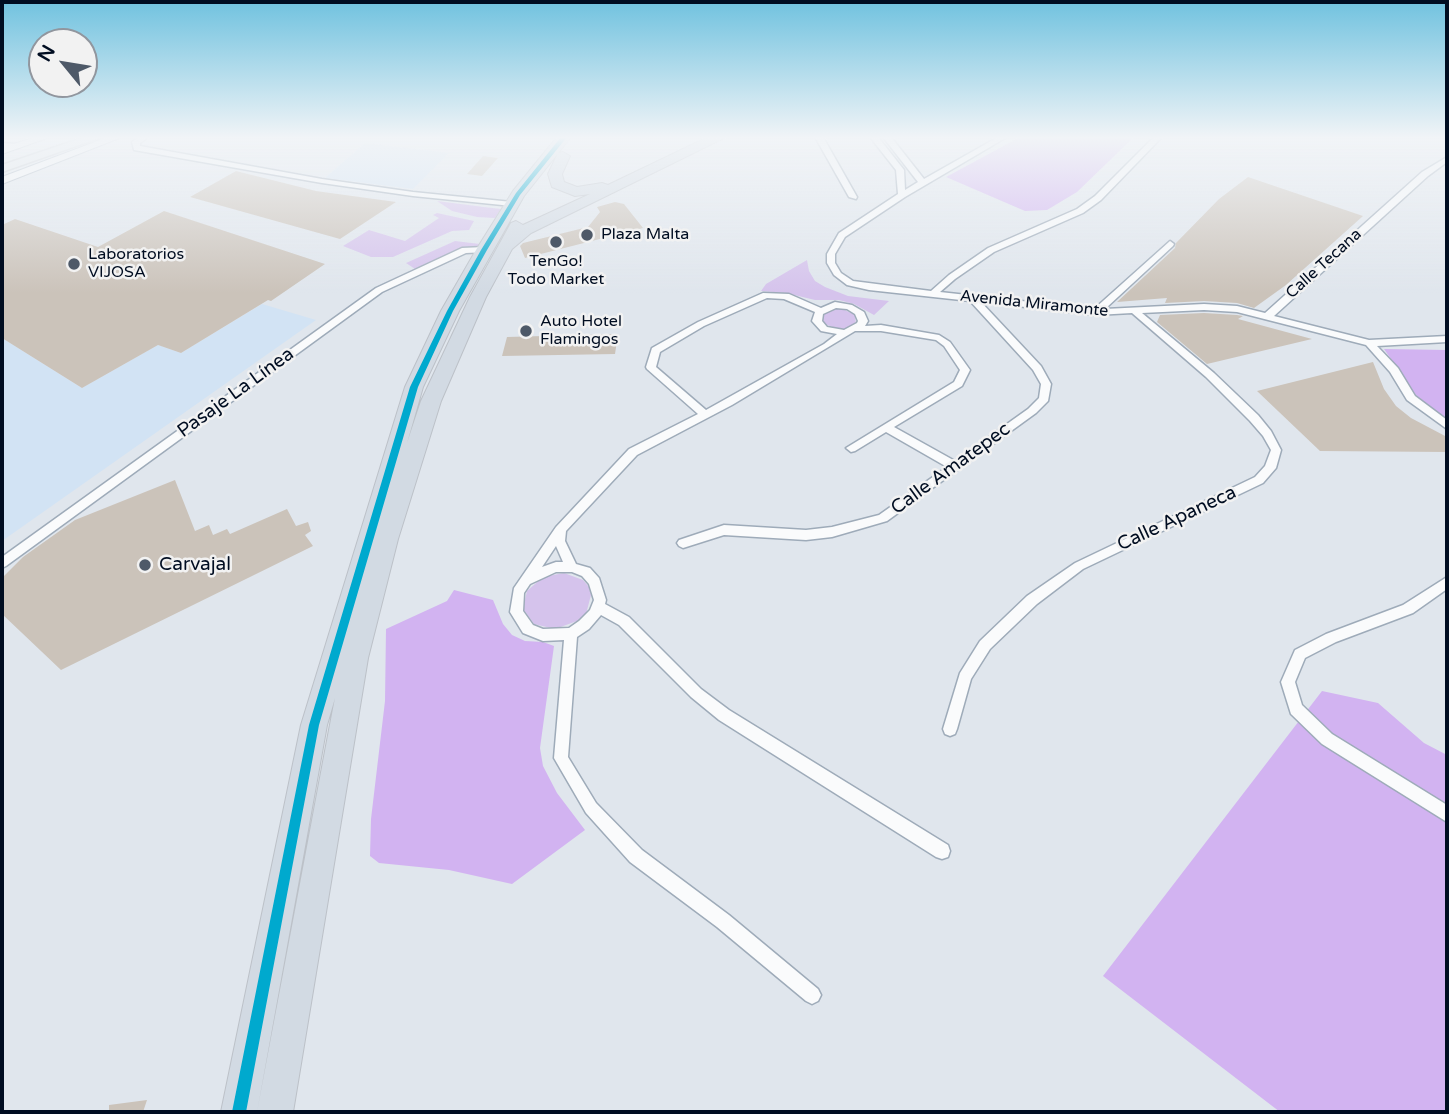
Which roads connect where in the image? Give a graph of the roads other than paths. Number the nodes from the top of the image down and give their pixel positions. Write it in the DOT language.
graph roads {
  1 [pos="385,189"];
  2 [pos="526,189"];
  3 [pos="539,189"];
  4 [pos="567,189"];
  5 [pos="598,189"];
  6 [pos="599,189"];
  7 [pos="848,189"];
  8 [pos="902,189"];
  9 [pos="912,189"];
  10 [pos="1107,189"];
  11 [pos="1408,189"];
  12 [pos="902,195"];
  13 [pos="582,196"];
  14 [pos="853,197"];
  15 [pos="512,204"];
  16 [pos="1170,244"];
  17 [pos="493,250"];
  18 [pos="932,295"];
  19 [pos="972,298"];
  20 [pos="821,311"];
  21 [pos="859,312"];
  22 [pos="1096,312"];
  23 [pos="1136,312"];
  24 [pos="1267,317"];
  25 [pos="820,325"];
  26 [pos="881,328"];
  27 [pos="857,329"];
  28 [pos="845,333"];
  29 [pos="1447,339"];
  30 [pos="1369,342"];
  31 [pos="827,346"];
  32 [pos="705,415"];
  33 [pos="1447,425"];
  34 [pos="887,428"];
  35 [pos="851,449"];
  36 [pos="953,466"];
  37 [pos="560,530"];
  38 [pos="683,543"];
  39 [pos="2,563"];
  40 [pos="572,567"];
  41 [pos="528,580"];
  42 [pos="1447,582"];
  43 [pos="598,607"];
  44 [pos="590,619"];
  45 [pos="624,621"];
  46 [pos="565,634"];
  47 [pos="567,660"];
  48 [pos="950,729"];
  49 [pos="1447,814"];
  50 [pos="942,851"];
  51 [pos="812,995"];
  52 [pos="239,1112"];
  53 [pos="275,1112"];
  1 -- 15 [label="street"];
  2 -- 15 [label="highway"];
  3 -- 17 [label="highway"];
  4 -- 13 [label="highway"];
  5 -- 13 [label="highway"];
  6 -- 13 [label="highway"];
  7 -- 14 [label="street"];
  8 -- 12 [label="street"];
  9 -- 12 [label="street, Avenida Miramonte"];
  10 -- 18 [label="street"];
  11 -- 24 [label="street, Calle Tecana"];
  12 -- 18 [label="street, Avenida Miramonte"];
  13 -- 17 [label="highway"];
  15 -- 17 [label="highway"];
  16 -- 22 [label="street"];
  17 -- 39 [label="street, Pasaje La Línea"];
  17 -- 52 [label="highway"];
  17 -- 53 [label="highway"];
  18 -- 19 [label="street, Avenida Miramonte"];
  19 -- 22 [label="street, Avenida Miramonte"];
  19 -- 36 [label="street, Calle Amatepec"];
  20 -- 21 [label="street"];
  20 -- 25 [label="street"];
  20 -- 32 [label="street"];
  21 -- 26 [label="street"];
  21 -- 27 [label="street"];
  22 -- 23 [label="street, Avenida Miramonte"];
  23 -- 24 [label="street, Avenida Miramonte"];
  23 -- 48 [label="street, Calle Apaneca"];
  24 -- 30 [label="street, Avenida Miramonte"];
  25 -- 28 [label="street"];
  25 -- 31 [label="street"];
  26 -- 27 [label="street"];
  26 -- 34 [label="street"];
  27 -- 28 [label="street"];
  28 -- 31 [label="street"];
  29 -- 30 [label="street, Avenida Miramonte"];
  30 -- 33 [label="street"];
  31 -- 32 [label="street"];
  32 -- 37 [label="street"];
  34 -- 35 [label="street"];
  34 -- 36 [label="street"];
  36 -- 38 [label="street, Calle Amatepec"];
  37 -- 40 [label="street"];
  37 -- 41 [label="street"];
  40 -- 41 [label="street"];
  40 -- 43 [label="street"];
  41 -- 46 [label="street"];
  42 -- 49 [label="street"];
  43 -- 44 [label="street"];
  43 -- 45 [label="street"];
  44 -- 45 [label="street"];
  44 -- 46 [label="street"];
  45 -- 50 [label="street"];
  46 -- 47 [label="street"];
  47 -- 51 [label="street"];
}
